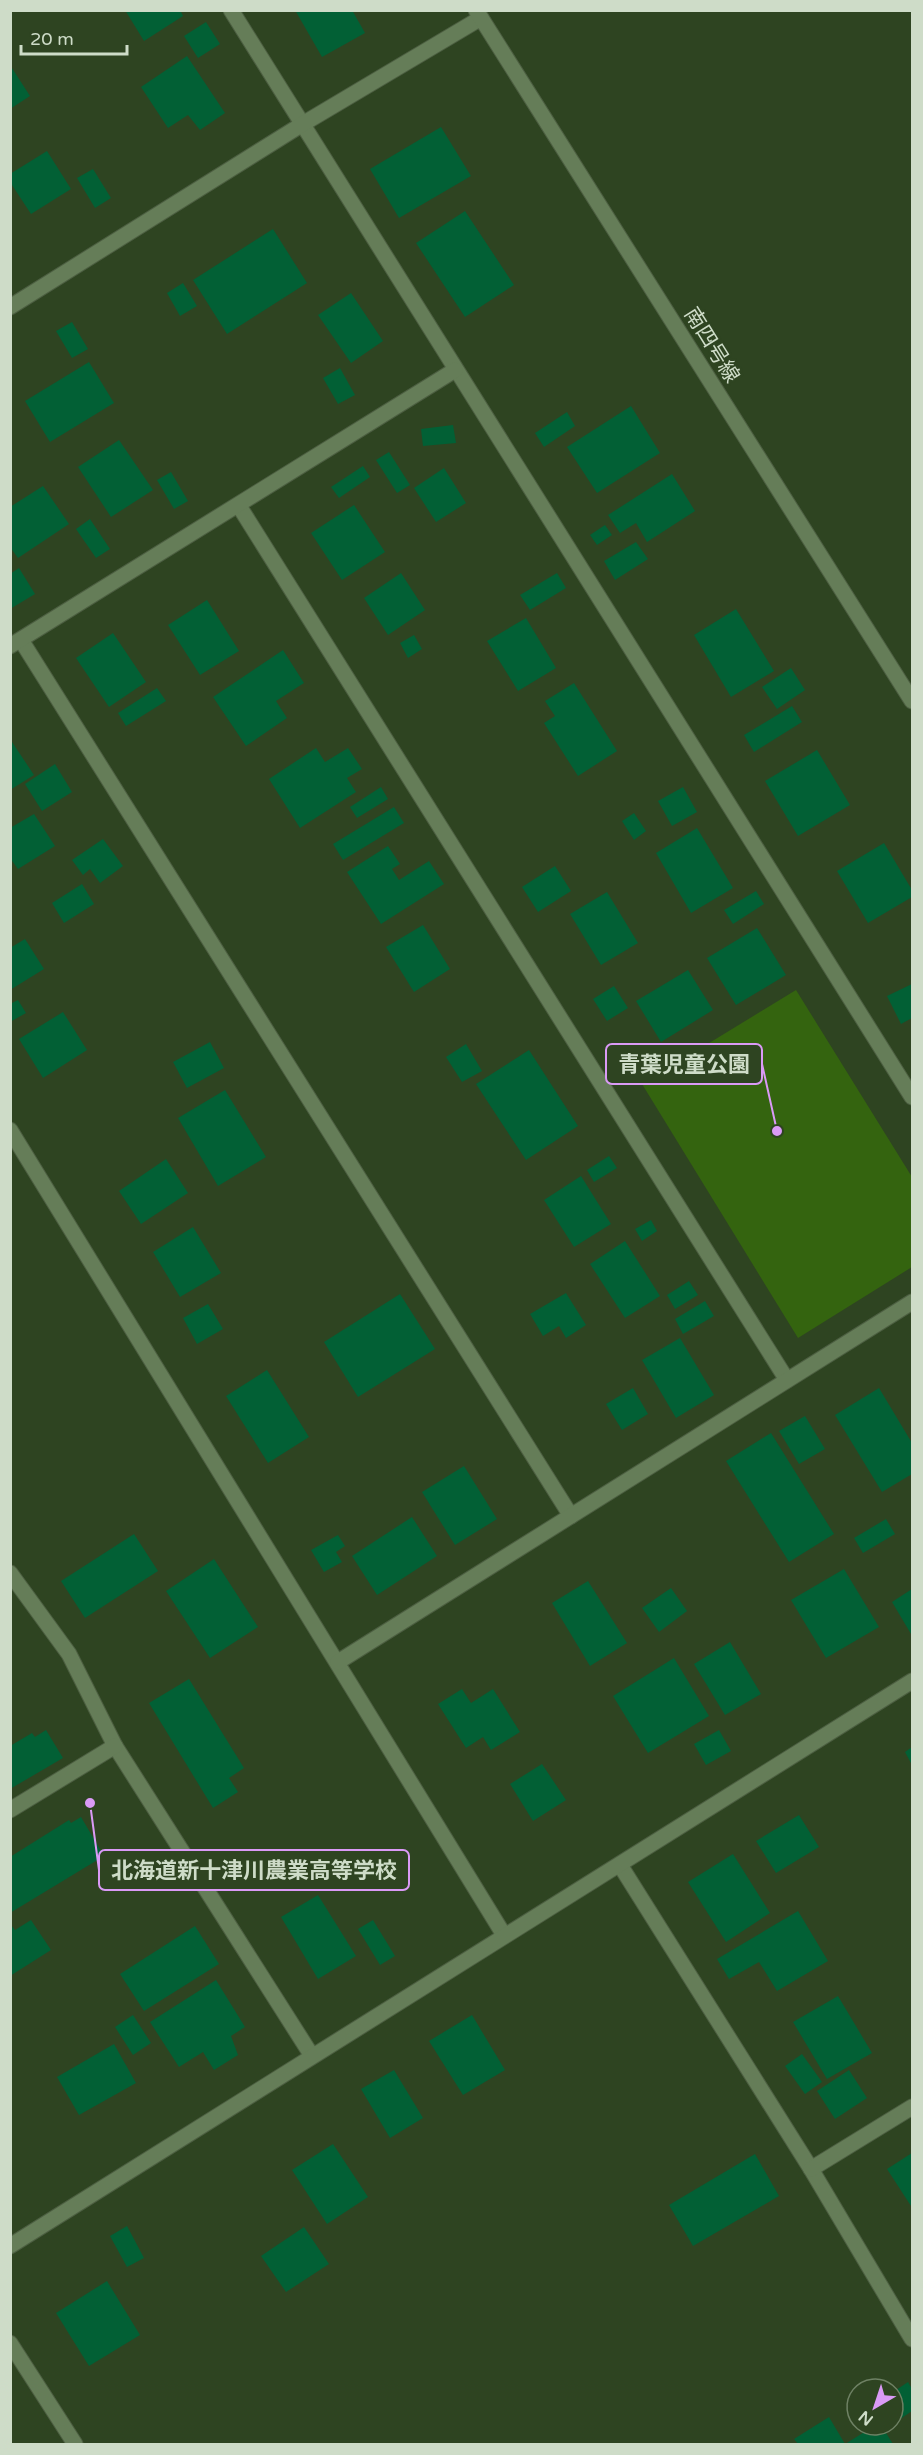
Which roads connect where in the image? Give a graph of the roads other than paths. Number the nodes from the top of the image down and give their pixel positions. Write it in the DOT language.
graph roads {
  1 [pos="231,10"];
  2 [pos="478,14"];
  3 [pos="301,125"];
  4 [pos="10,307"];
  5 [pos="455,370"];
  6 [pos="238,506"];
  7 [pos="16,643"];
  8 [pos="912,701"];
  9 [pos="912,1097"];
  10 [pos="10,1130"];
  11 [pos="912,1302"];
  12 [pos="787,1380"];
  13 [pos="570,1516"];
  14 [pos="10,1573"];
  15 [pos="338,1662"];
  16 [pos="912,1681"];
  17 [pos="115,1746"];
  18 [pos="10,1810"];
  19 [pos="620,1865"];
  20 [pos="504,1935"];
  21 [pos="312,2056"];
  22 [pos="912,2107"];
  23 [pos="811,2169"];
  24 [pos="10,2246"];
  25 [pos="912,2339"];
  26 [pos="10,2343"];
  27 [pos="75,2445"];
  1 -- 3 [label="street"];
  2 -- 3 [label="street"];
  2 -- 8 [label="street, 南四号線"];
  3 -- 4 [label="street"];
  3 -- 5 [label="street"];
  5 -- 6 [label="street"];
  5 -- 9 [label="street"];
  6 -- 7 [label="street"];
  6 -- 12 [label="street"];
  7 -- 13 [label="street"];
  10 -- 15 [label="street"];
  11 -- 12 [label="street"];
  12 -- 13 [label="street"];
  13 -- 15 [label="street"];
  14 -- 17 [label="street"];
  15 -- 20 [label="street"];
  16 -- 19 [label="street"];
  17 -- 18 [label="street"];
  17 -- 21 [label="street"];
  19 -- 20 [label="street"];
  19 -- 23 [label="street"];
  20 -- 21 [label="street"];
  21 -- 24 [label="street"];
  22 -- 23 [label="street"];
  23 -- 25 [label="street"];
  26 -- 27 [label="street"];
}
